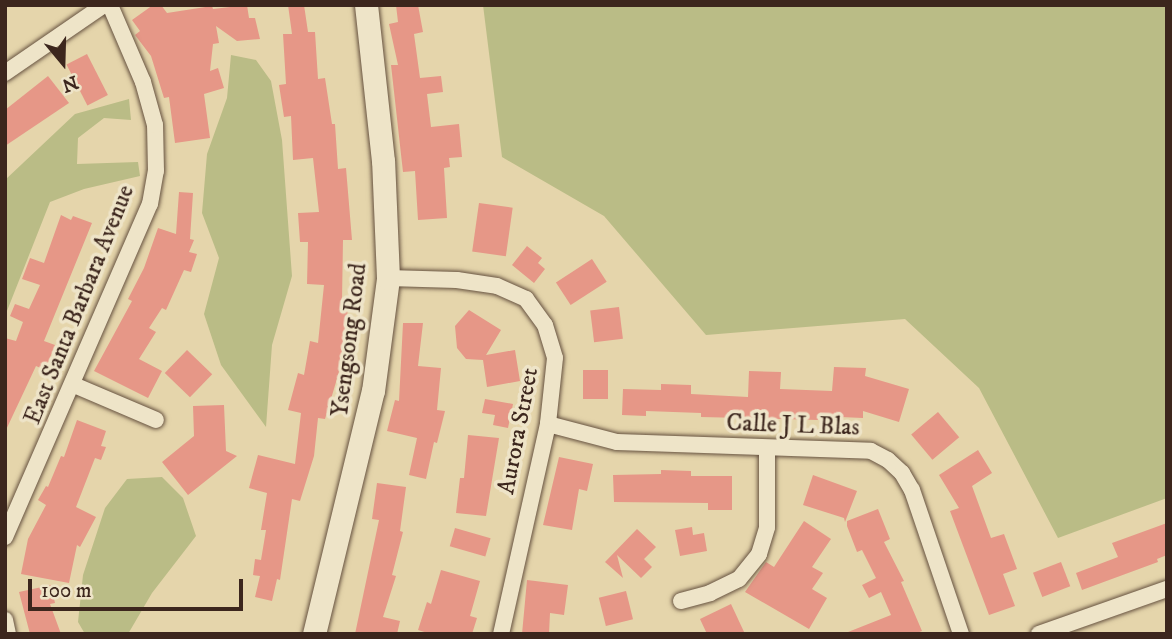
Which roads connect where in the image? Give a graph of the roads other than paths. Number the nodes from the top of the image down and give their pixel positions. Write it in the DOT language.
graph roads {
  1 [pos="103,5"];
  2 [pos="110,5"];
  3 [pos="366,5"];
  4 [pos="5,73"];
  5 [pos="388,278"];
  6 [pos="74,384"];
  7 [pos="156,420"];
  8 [pos="548,424"];
  9 [pos="767,449"];
  10 [pos="5,537"];
  11 [pos="1167,589"];
  12 [pos="681,601"];
  13 [pos="5,620"];
  14 [pos="8,634"];
  15 [pos="314,634"];
  16 [pos="501,634"];
  17 [pos="961,634"];
  18 [pos="1039,634"];
  1 -- 4 [label="street"];
  2 -- 6 [label="street, East Santa Barbara Avenue"];
  3 -- 5 [label="main road, Ysengsong Road"];
  5 -- 8 [label="street, Aurora Street"];
  5 -- 15 [label="main road, Ysengsong Road"];
  6 -- 7 [label="street"];
  6 -- 10 [label="street, East Santa Barbara Avenue"];
  8 -- 9 [label="street, Calle J L Blas"];
  8 -- 16 [label="street, Aurora Street"];
  9 -- 12 [label="street"];
  9 -- 17 [label="street, Calle J L Blas"];
  11 -- 18 [label="street"];
  13 -- 14 [label="street"];
}
